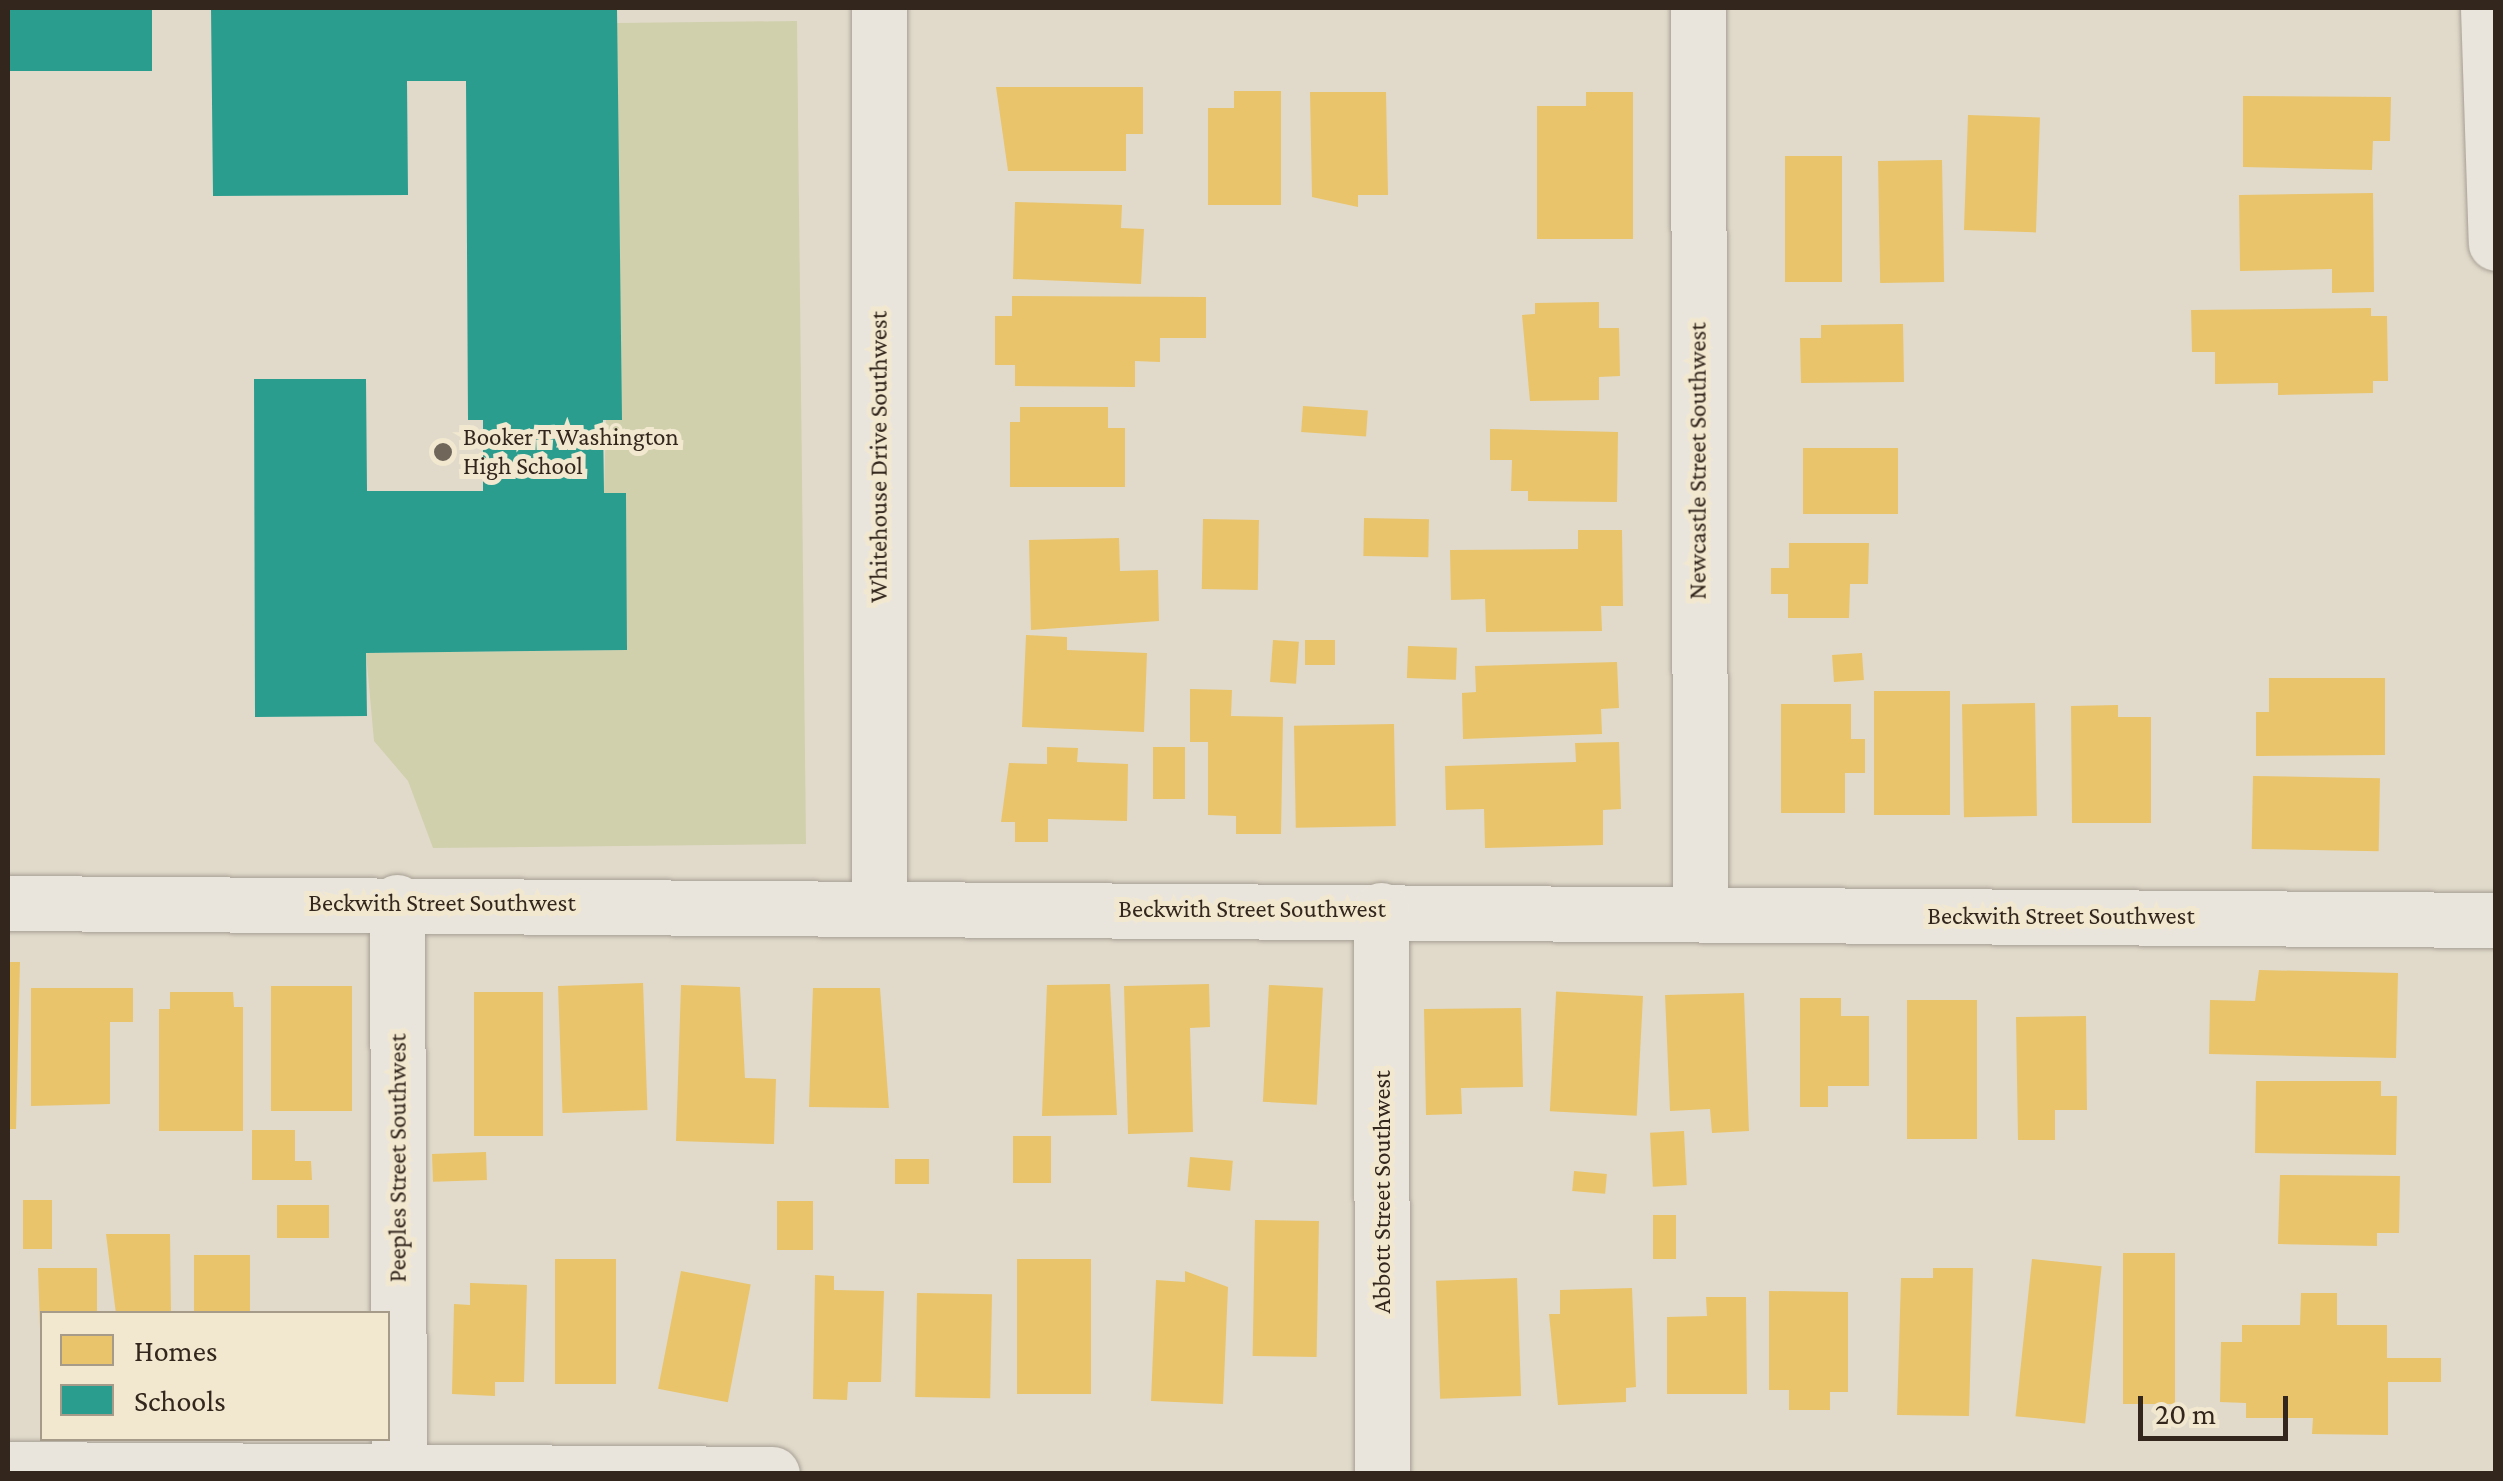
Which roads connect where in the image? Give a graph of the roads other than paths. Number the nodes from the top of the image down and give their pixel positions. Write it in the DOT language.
graph roads {
  1 [pos="879,8"];
  2 [pos="1698,8"];
  3 [pos="2488,8"];
  4 [pos="2494,88"];
  5 [pos="2496,243"];
  6 [pos="398,902"];
  7 [pos="8,903"];
  8 [pos="879,906"];
  9 [pos="1381,910"];
  10 [pos="1700,914"];
  11 [pos="2496,920"];
  12 [pos="8,1469"];
  13 [pos="399,1472"];
  14 [pos="772,1474"];
  15 [pos="1382,1474"];
  1 -- 8 [label="street, Whitehouse Drive Southwest"];
  2 -- 10 [label="street, Newcastle Street Southwest"];
  3 -- 4 [label="street"];
  4 -- 5 [label="street"];
  6 -- 7 [label="street, Beckwith Street Southwest"];
  6 -- 8 [label="street, Beckwith Street Southwest"];
  6 -- 13 [label="street, Peeples Street Southwest"];
  8 -- 9 [label="street, Beckwith Street Southwest"];
  9 -- 10 [label="street, Beckwith Street Southwest"];
  9 -- 15 [label="street, Abbott Street Southwest"];
  10 -- 11 [label="street, Beckwith Street Southwest"];
  12 -- 13 [label="street"];
  13 -- 14 [label="street"];
}
